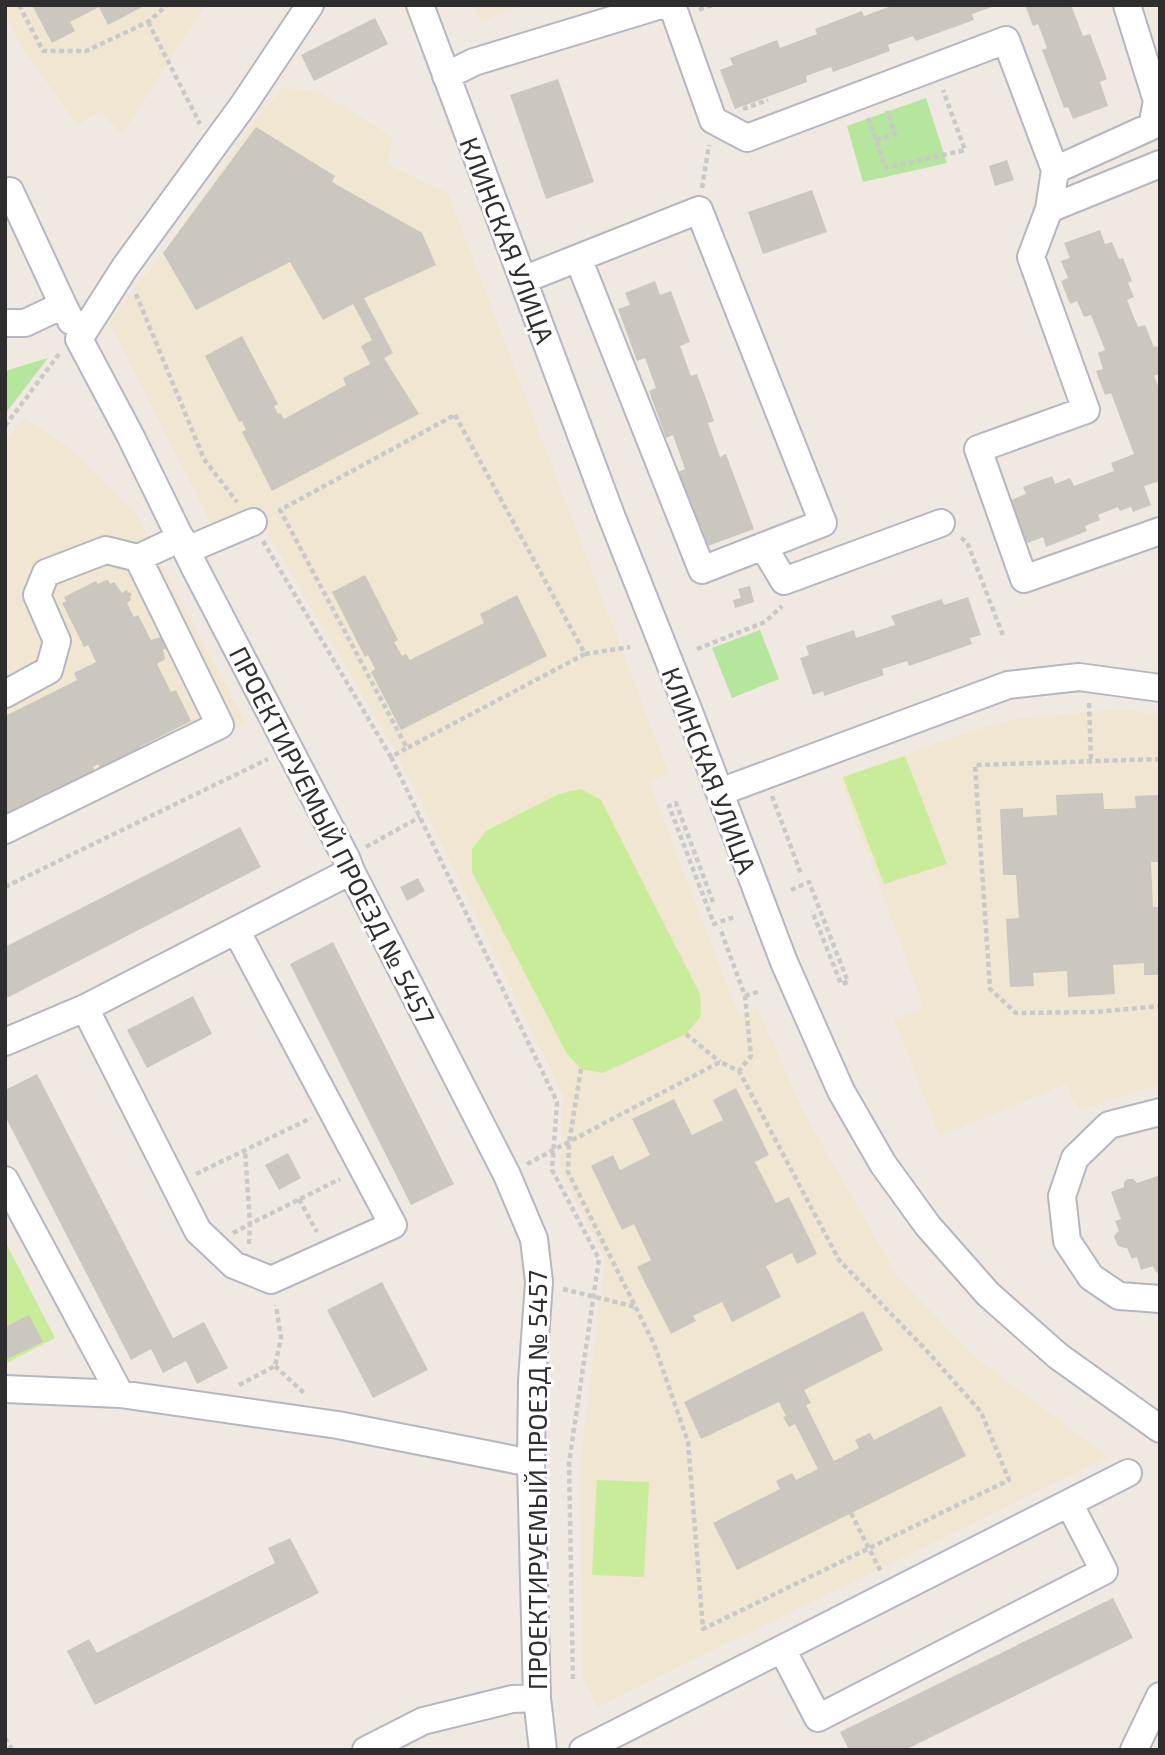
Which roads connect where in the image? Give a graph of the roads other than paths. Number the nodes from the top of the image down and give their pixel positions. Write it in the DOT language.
graph roads {
  1 [pos="310,5"];
  2 [pos="420,5"];
  3 [pos="661,5"];
  4 [pos="672,5"];
  5 [pos="1126,5"];
  6 [pos="446,76"];
  7 [pos="1160,164"];
  8 [pos="1055,170"];
  9 [pos="7,188"];
  10 [pos="1049,209"];
  11 [pos="578,258"];
  12 [pos="523,280"];
  13 [pos="63,305"];
  14 [pos="5,323"];
  15 [pos="73,342"];
  16 [pos="253,522"];
  17 [pos="941,523"];
  18 [pos="1160,531"];
  19 [pos="184,544"];
  20 [pos="763,546"];
  21 [pos="138,558"];
  22 [pos="1160,688"];
  23 [pos="5,694"];
  24 [pos="719,792"];
  25 [pos="5,830"];
  26 [pos="349,864"];
  27 [pos="236,930"];
  28 [pos="85,1008"];
  29 [pos="5,1042"];
  30 [pos="1160,1112"];
  31 [pos="5,1180"];
  32 [pos="1160,1299"];
  33 [pos="5,1390"];
  34 [pos="120,1394"];
  35 [pos="1160,1429"];
  36 [pos="531,1463"];
  37 [pos="1128,1473"];
  38 [pos="1069,1503"];
  39 [pos="782,1649"];
  40 [pos="1160,1696"];
  41 [pos="537,1698"];
  42 [pos="366,1750"];
  43 [pos="543,1750"];
  44 [pos="583,1750"];
  45 [pos="1134,1750"];
  1 -- 15 [label="street"];
  2 -- 6 [label="street, КЛИНСКАЯ УЛИЦА"];
  3 -- 6 [label="street"];
  4 -- 8 [label="street"];
  5 -- 8 [label="street"];
  6 -- 12 [label="street, КЛИНСКАЯ УЛИЦА"];
  7 -- 10 [label="street"];
  8 -- 10 [label="street"];
  9 -- 13 [label="street, ПРОЕКТИРУЕМЫЙ ПРОЕЗД № 5457"];
  10 -- 18 [label="street"];
  11 -- 12 [label="street"];
  11 -- 20 [label="street"];
  11 -- 20 [label="street"];
  12 -- 24 [label="street, КЛИНСКАЯ УЛИЦА"];
  13 -- 14 [label="street"];
  13 -- 15 [label="street, ПРОЕКТИРУЕМЫЙ ПРОЕЗД № 5457"];
  15 -- 19 [label="street, ПРОЕКТИРУЕМЫЙ ПРОЕЗД № 5457"];
  16 -- 19 [label="street"];
  17 -- 20 [label="street"];
  19 -- 21 [label="street"];
  19 -- 26 [label="street, ПРОЕКТИРУЕМЫЙ ПРОЕЗД № 5457"];
  21 -- 23 [label="street"];
  21 -- 25 [label="street"];
  22 -- 24 [label="street"];
  24 -- 35 [label="street, КЛИНСКАЯ УЛИЦА"];
  26 -- 27 [label="street"];
  26 -- 36 [label="street, ПРОЕКТИРУЕМЫЙ ПРОЕЗД № 5457"];
  27 -- 28 [label="street"];
  27 -- 28 [label="street"];
  28 -- 29 [label="street"];
  30 -- 32 [label="street"];
  31 -- 34 [label="street"];
  33 -- 34 [label="street"];
  34 -- 36 [label="street"];
  36 -- 41 [label="street, ПРОЕКТИРУЕМЫЙ ПРОЕЗД № 5457"];
  37 -- 38 [label="street"];
  38 -- 39 [label="street"];
  38 -- 39 [label="street"];
  39 -- 44 [label="street"];
  40 -- 45 [label="street"];
  41 -- 42 [label="street"];
  41 -- 43 [label="street, ПРОЕКТИРУЕМЫЙ ПРОЕЗД № 5457"];
}
